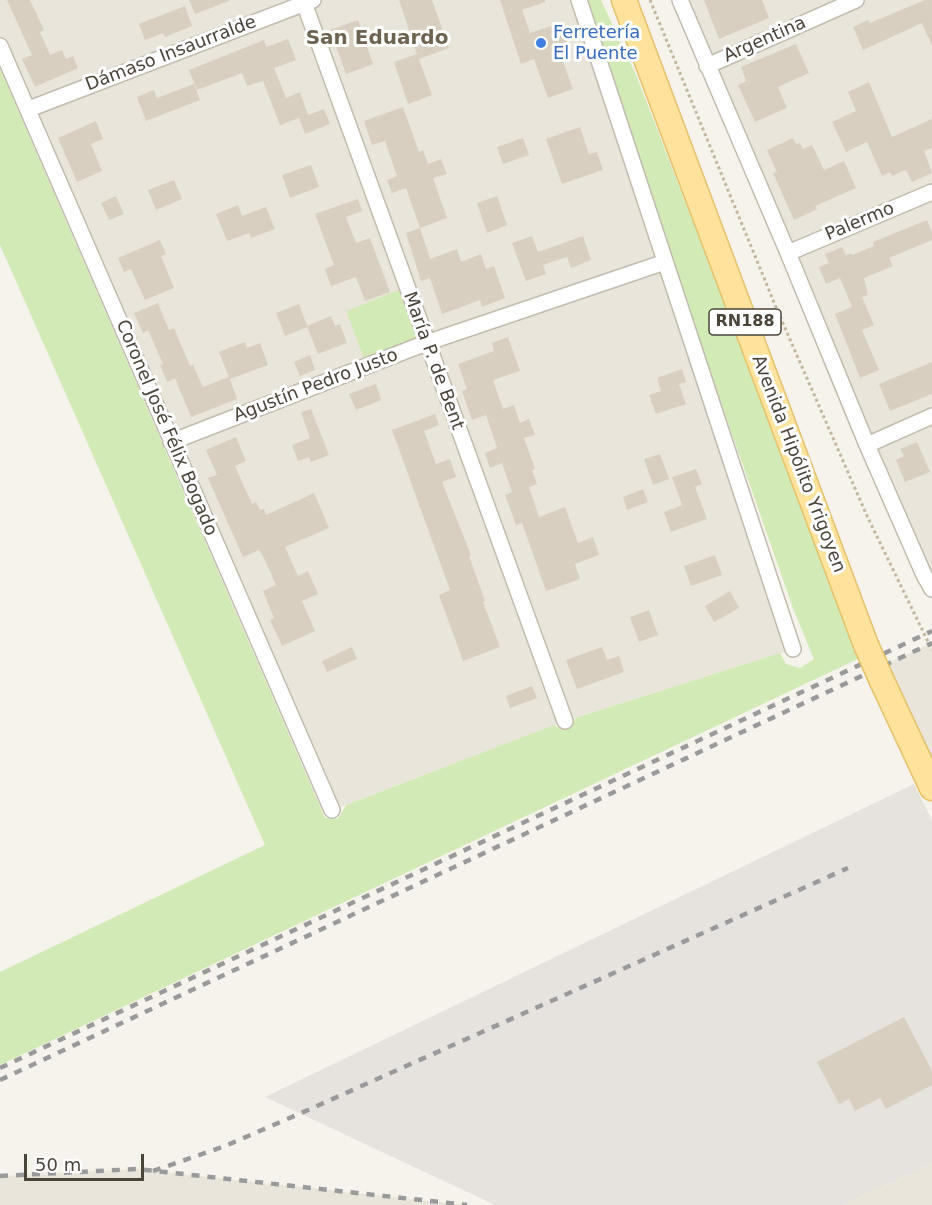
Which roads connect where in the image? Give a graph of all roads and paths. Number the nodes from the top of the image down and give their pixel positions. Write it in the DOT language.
graph roads {
  1 [pos="579,0"];
  2 [pos="624,0"];
  3 [pos="650,0"];
  4 [pos="680,0"];
  5 [pos="856,0"];
  6 [pos="307,1"];
  7 [pos="0,46"];
  8 [pos="707,66"];
  9 [pos="29,109"];
  10 [pos="932,192"];
  11 [pos="788,253"];
  12 [pos="665,262"];
  13 [pos="426,343"];
  14 [pos="932,416"];
  15 [pos="171,442"];
  16 [pos="867,445"];
  17 [pos="932,589"];
  18 [pos="793,649"];
  19 [pos="932,650"];
  20 [pos="565,721"];
  21 [pos="932,788"];
  22 [pos="332,810"];
  1 -- 12 [label="street"];
  2 -- 21 [label="main road, Avenida Hipólito Yrigoyen / RN188, bridge"];
  3 -- 19 [label="path"];
  4 -- 8 [label="street"];
  5 -- 8 [label="street, Argentina"];
  6 -- 9 [label="street, Dámaso Insaurralde"];
  6 -- 13 [label="street, María P. de Bent"];
  7 -- 9 [label="street, Coronel José Félix Bogado"];
  8 -- 11 [label="street"];
  9 -- 15 [label="street, Coronel José Félix Bogado"];
  10 -- 11 [label="street, Palermo"];
  11 -- 16 [label="street"];
  12 -- 13 [label="street, Agustín Pedro Justo"];
  12 -- 18 [label="street"];
  13 -- 15 [label="street, Agustín Pedro Justo"];
  13 -- 20 [label="street, María P. de Bent"];
  14 -- 16 [label="street"];
  15 -- 22 [label="street, Coronel José Félix Bogado"];
  16 -- 17 [label="street"];
}
